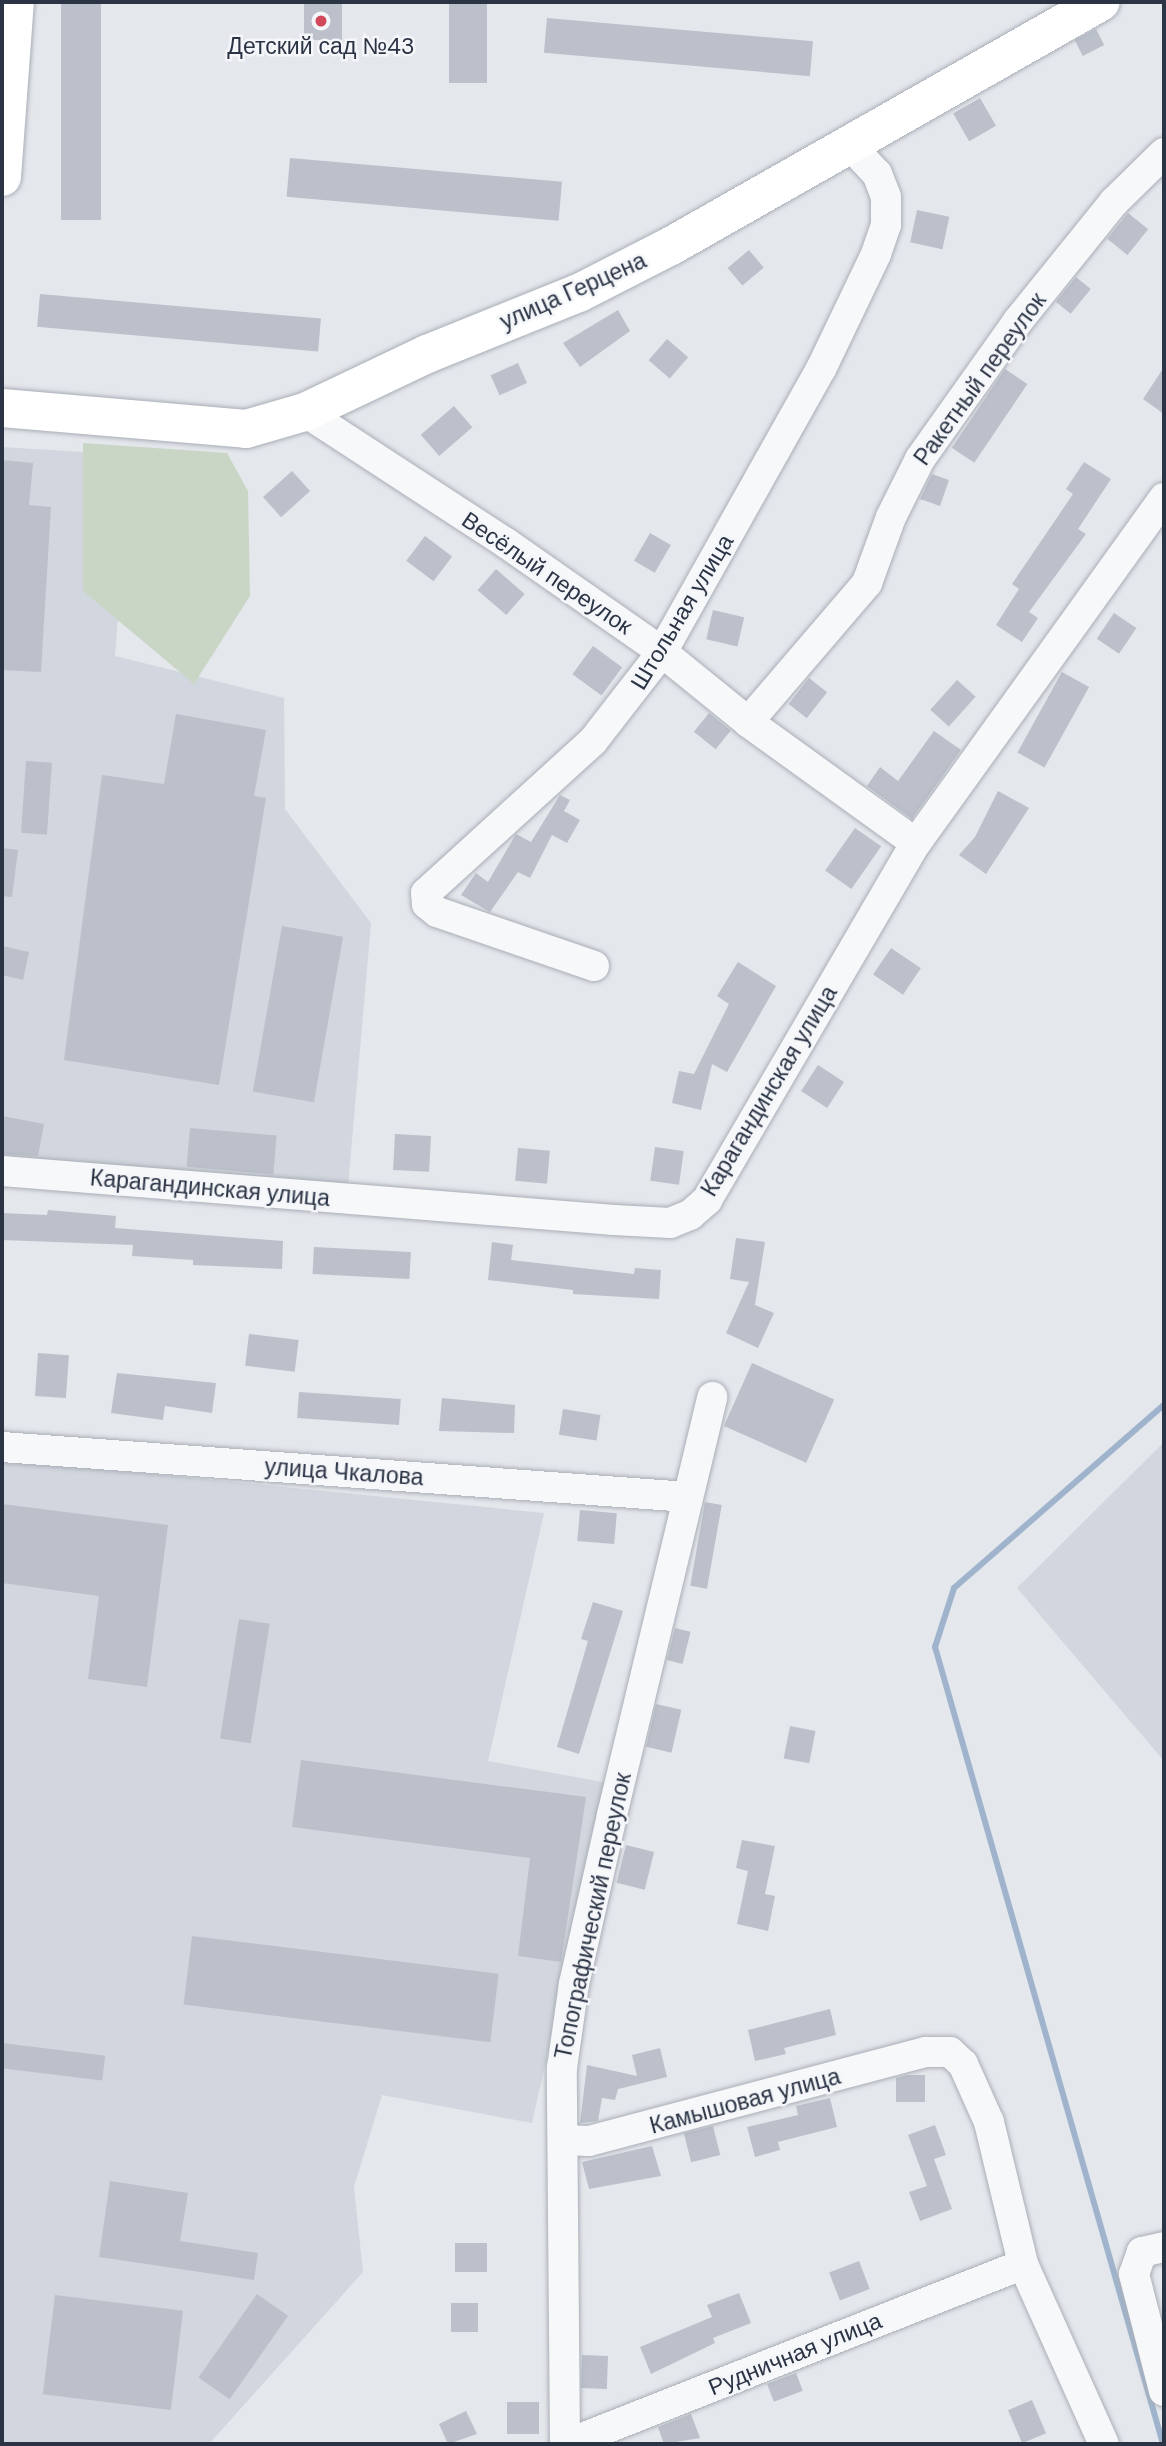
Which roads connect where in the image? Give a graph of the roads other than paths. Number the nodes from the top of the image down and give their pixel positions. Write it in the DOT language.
graph roads {
  1 [pos="15,2"];
  2 [pos="1100,2"];
  3 [pos="850,145"];
  4 [pos="1164,153"];
  5 [pos="2,177"];
  6 [pos="2,408"];
  7 [pos="305,412"];
  8 [pos="1164,498"];
  9 [pos="662,652"];
  10 [pos="748,722"];
  11 [pos="916,843"];
  12 [pos="593,966"];
  13 [pos="2,1171"];
  14 [pos="712,1398"];
  15 [pos="2,1447"];
  16 [pos="687,1497"];
  17 [pos="563,2140"];
  18 [pos="1153,2249"];
  19 [pos="1023,2264"];
  20 [pos="1164,2391"];
  21 [pos="566,2444"];
  22 [pos="1104,2444"];
  1 -- 5 [label="main road"];
  2 -- 3 [label="main road, улица Герцена"];
  3 -- 7 [label="main road, улица Герцена"];
  3 -- 9 [label="street, Штольная улица"];
  4 -- 10 [label="street, Ракетный переулок"];
  6 -- 7 [label="main road, улица Герцена"];
  7 -- 9 [label="street, Весёлый переулок"];
  8 -- 11 [label="street, Карагандинская улица"];
  9 -- 10 [label="street, Весёлый переулок"];
  9 -- 12 [label="street, Штольная улица"];
  10 -- 11 [label="street, Весёлый переулок"];
  11 -- 13 [label="street, Карагандинская улица"];
  14 -- 16 [label="street, Топографический переулок"];
  15 -- 16 [label="street, улица Чкалова"];
  16 -- 17 [label="street, Топографический переулок"];
  17 -- 19 [label="street, Камышовая улица"];
  17 -- 21 [label="street, Топографический переулок"];
  18 -- 20 [label="street"];
  19 -- 21 [label="street, Рудничная улица"];
  19 -- 22 [label="street"];
}
